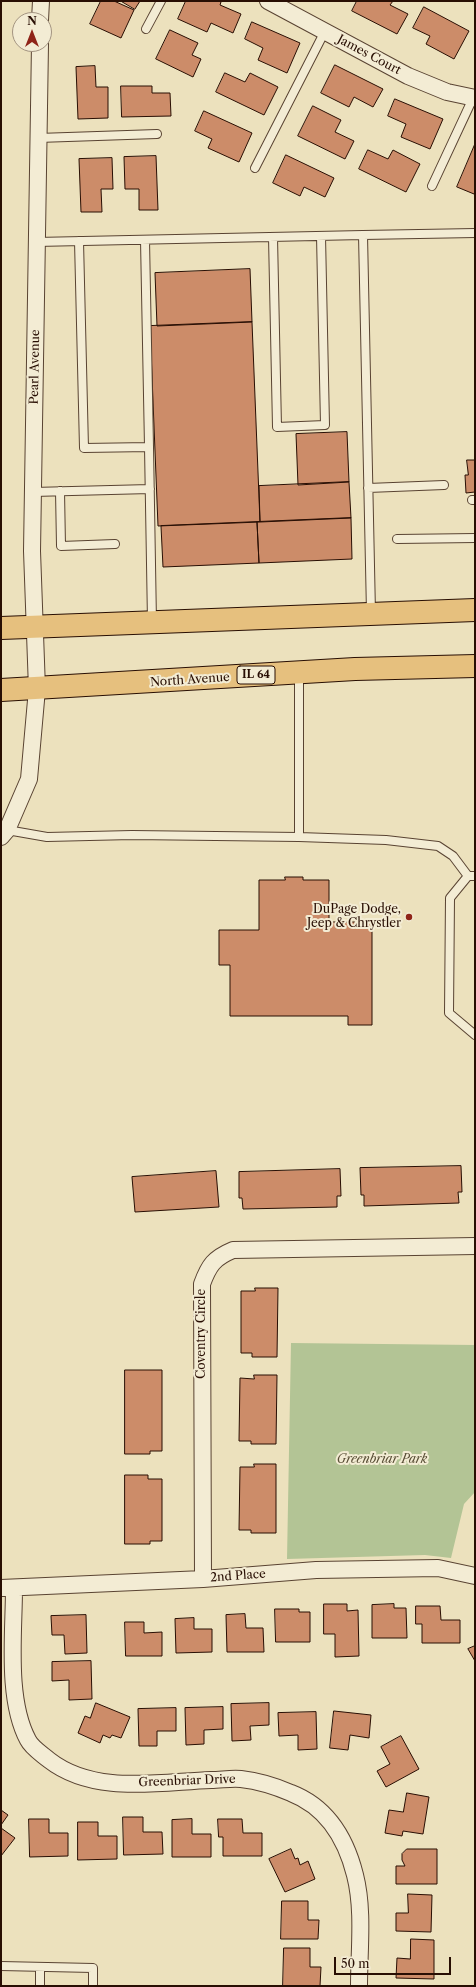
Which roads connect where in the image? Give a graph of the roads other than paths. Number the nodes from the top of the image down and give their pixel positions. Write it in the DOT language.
graph roads {
  1 [pos="41,1"];
  2 [pos="161,1"];
  3 [pos="268,1"];
  4 [pos="40,12"];
  5 [pos="146,29"];
  6 [pos="325,31"];
  7 [pos="40,52"];
  8 [pos="474,98"];
  9 [pos="157,134"];
  10 [pos="38,138"];
  11 [pos="255,168"];
  12 [pos="432,186"];
  13 [pos="475,233"];
  14 [pos="363,235"];
  15 [pos="321,236"];
  16 [pos="274,237"];
  17 [pos="145,240"];
  18 [pos="79,241"];
  19 [pos="36,242"];
  20 [pos="149,447"];
  21 [pos="444,485"];
  22 [pos="368,488"];
  23 [pos="150,489"];
  24 [pos="60,491"];
  25 [pos="33,492"];
  26 [pos="475,538"];
  27 [pos="397,539"];
  28 [pos="115,544"];
  29 [pos="475,610"];
  30 [pos="371,614"];
  31 [pos="152,622"];
  32 [pos="36,626"];
  33 [pos="1,628"];
  34 [pos="475,666"];
  35 [pos="299,673"];
  36 [pos="37,689"];
  37 [pos="1,690"];
  38 [pos="4,834"];
  39 [pos="299,838"];
  40 [pos="472,876"];
  41 [pos="475,1035"];
  42 [pos="475,1246"];
  43 [pos="475,1576"];
  44 [pos="203,1579"];
  45 [pos="8,1588"];
  46 [pos="1,1966"];
  47 [pos="40,1967"];
  48 [pos="40,1986"];
  49 [pos="93,1986"];
  50 [pos="359,1986"];
  1 -- 4 [label="street"];
  2 -- 5 [label="lane"];
  3 -- 6 [label="street, James Court"];
  6 -- 8 [label="street, James Court"];
  6 -- 11 [label="lane"];
  7 -- 10 [label="street, Pearl Avenue"];
  8 -- 12 [label="lane"];
  9 -- 10 [label="lane"];
  10 -- 19 [label="street, Pearl Avenue"];
  13 -- 14 [label="lane"];
  14 -- 15 [label="lane"];
  14 -- 22 [label="lane"];
  15 -- 16 [label="lane"];
  15 -- 16 [label="lane"];
  16 -- 17 [label="lane"];
  17 -- 18 [label="lane"];
  17 -- 20 [label="lane"];
  18 -- 19 [label="lane"];
  18 -- 20 [label="lane"];
  19 -- 25 [label="street, Pearl Avenue"];
  20 -- 23 [label="lane"];
  21 -- 22 [label="lane"];
  22 -- 30 [label="lane"];
  23 -- 24 [label="lane"];
  23 -- 31 [label="lane"];
  24 -- 25 [label="lane"];
  24 -- 28 [label="lane"];
  25 -- 32 [label="street, Pearl Avenue"];
  26 -- 27 [label="lane"];
  29 -- 30 [label="main road"];
  30 -- 31 [label="main road"];
  31 -- 32 [label="main road"];
  32 -- 33 [label="main road"];
  32 -- 36 [label="street, Pearl Avenue"];
  34 -- 35 [label="main road, North Avenue / IL 64"];
  35 -- 36 [label="main road, North Avenue / IL 64"];
  35 -- 39 [label="lane"];
  36 -- 37 [label="main road, North Avenue / IL 64"];
  36 -- 38 [label="street, Pearl Avenue"];
  38 -- 39 [label="lane"];
  39 -- 40 [label="lane"];
  40 -- 41 [label="lane"];
  42 -- 44 [label="street, Coventry Circle"];
  43 -- 44 [label="street, 2nd Place"];
  44 -- 45 [label="street, 2nd Place"];
  45 -- 50 [label="street, Greenbriar Drive"];
  46 -- 47 [label="lane"];
  47 -- 48 [label="lane"];
  47 -- 49 [label="lane"];
}
